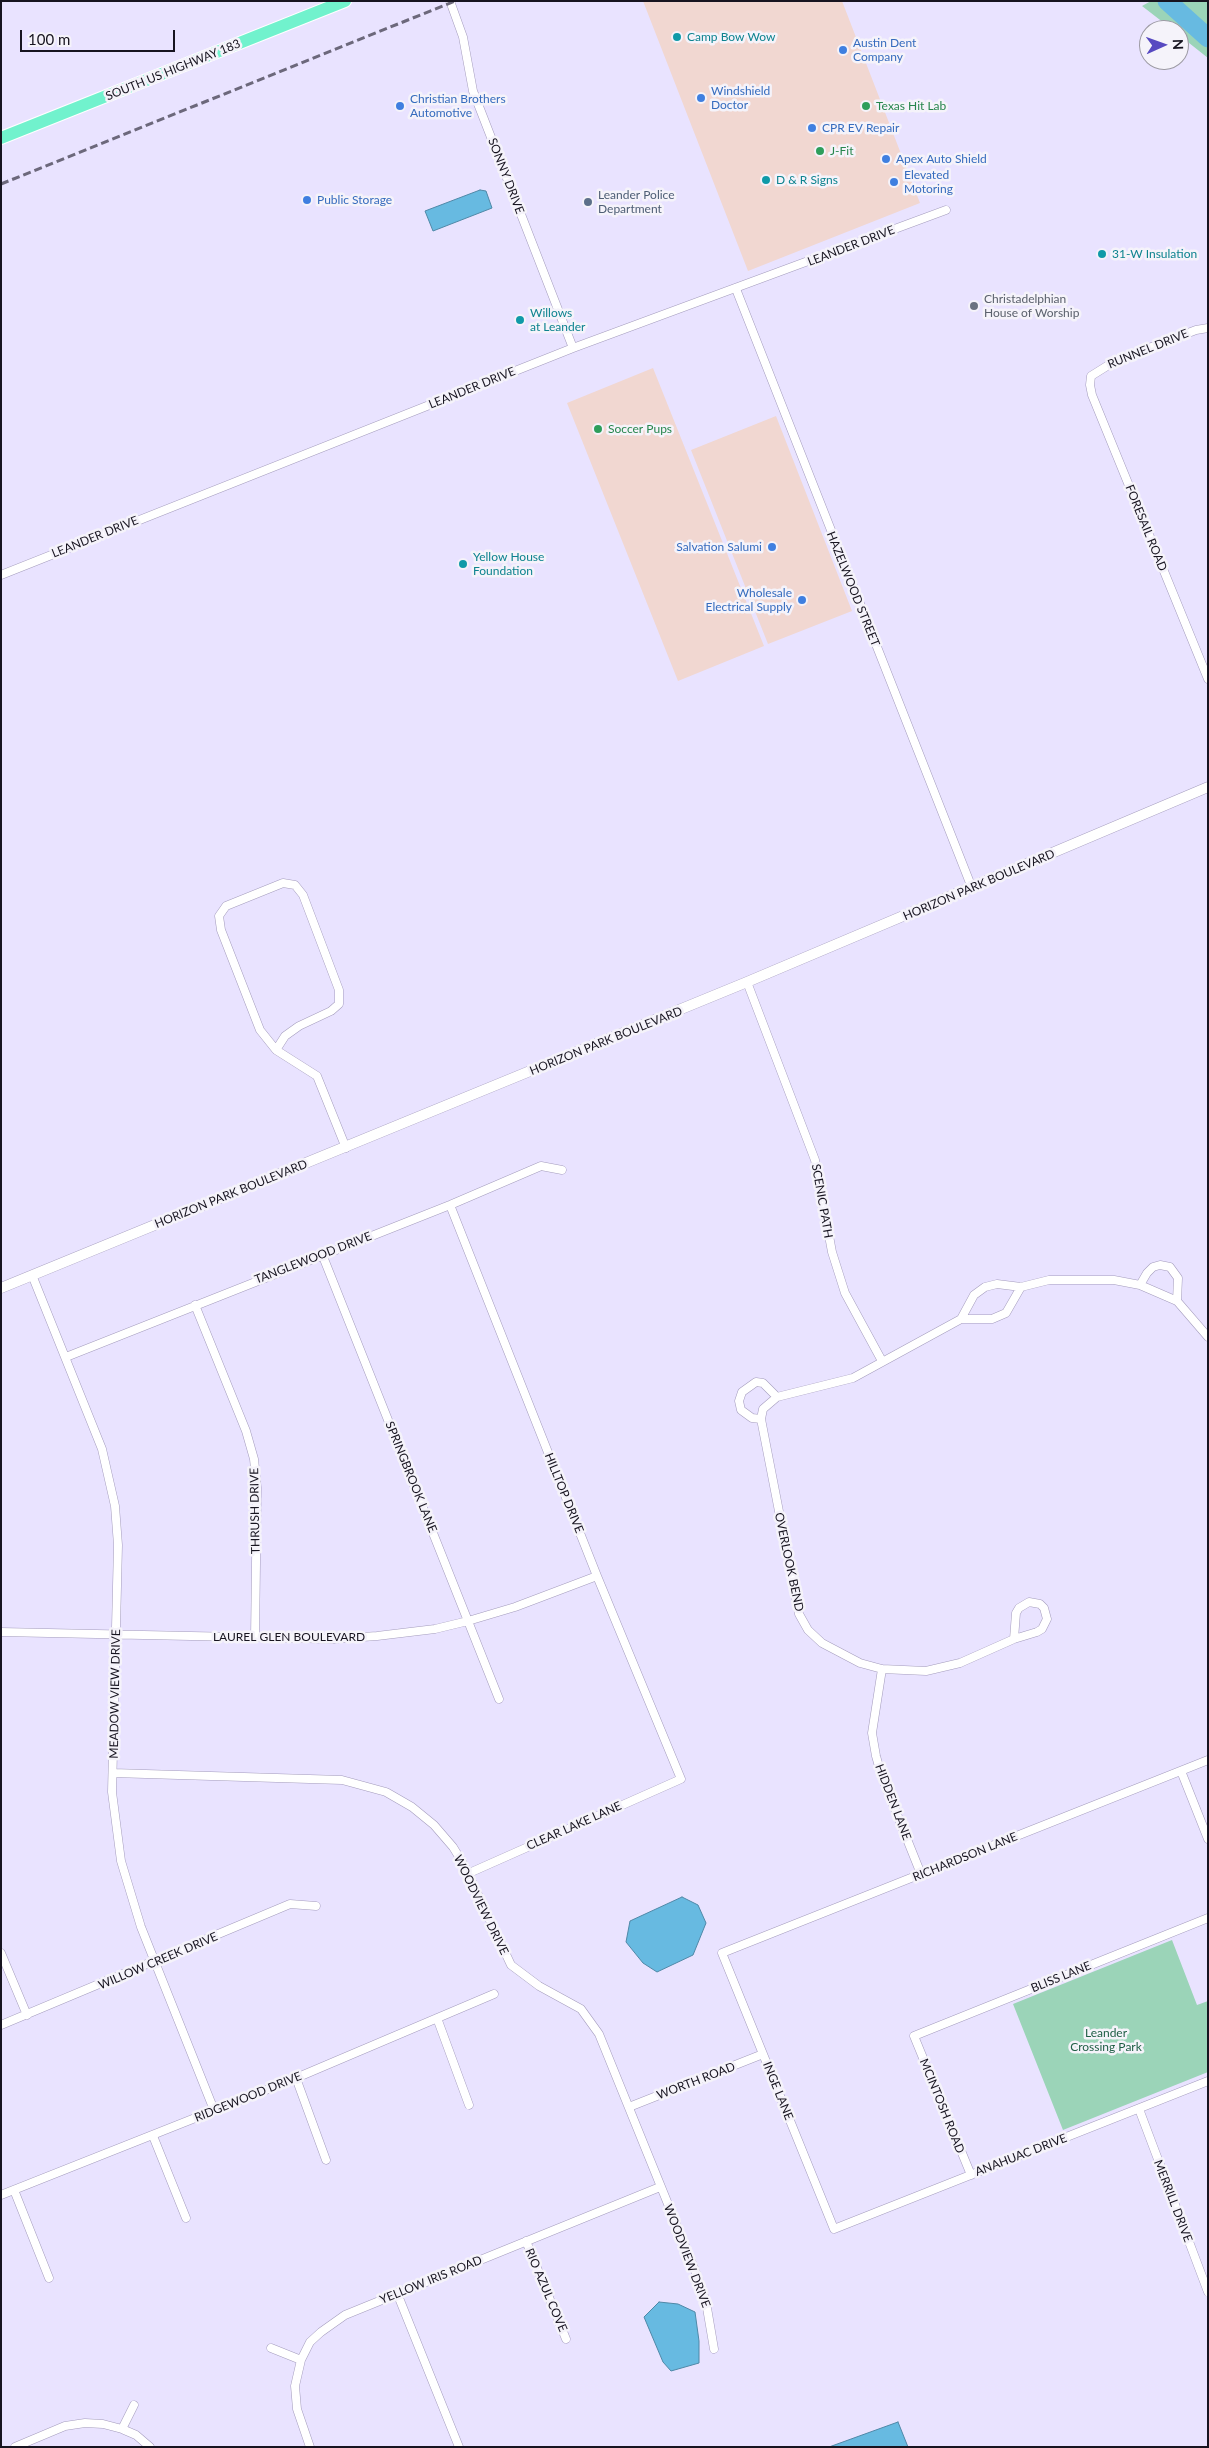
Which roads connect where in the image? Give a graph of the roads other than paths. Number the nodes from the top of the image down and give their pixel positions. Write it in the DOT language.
graph roads {
  1 [pos="345,1"];
  2 [pos="450,1"];
  3 [pos="1,138"];
  4 [pos="946,210"];
  5 [pos="736,289"];
  6 [pos="1208,328"];
  7 [pos="573,348"];
  8 [pos="1091,376"];
  9 [pos="1,575"];
  10 [pos="1208,679"];
  11 [pos="1208,788"];
  12 [pos="972,888"];
  13 [pos="747,982"];
  14 [pos="276,1050"];
  15 [pos="346,1148"];
  16 [pos="562,1170"];
  17 [pos="450,1205"];
  18 [pos="322,1254"];
  19 [pos="32,1275"];
  20 [pos="1140,1285"];
  21 [pos="1020,1287"];
  22 [pos="1,1288"];
  23 [pos="1176,1300"];
  24 [pos="195,1305"];
  25 [pos="961,1319"];
  26 [pos="1208,1337"];
  27 [pos="66,1356"];
  28 [pos="882,1361"];
  29 [pos="777,1397"];
  30 [pos="761,1419"];
  31 [pos="597,1576"];
  32 [pos="468,1621"];
  33 [pos="1,1632"];
  34 [pos="117,1635"];
  35 [pos="255,1638"];
  36 [pos="1014,1639"];
  37 [pos="882,1669"];
  38 [pos="499,1699"];
  39 [pos="1208,1760"];
  40 [pos="1181,1771"];
  41 [pos="113,1773"];
  42 [pos="681,1779"];
  43 [pos="1208,1839"];
  44 [pos="467,1874"];
  45 [pos="921,1874"];
  46 [pos="316,1906"];
  47 [pos="1208,1918"];
  48 [pos="1,1953"];
  49 [pos="722,1953"];
  50 [pos="155,1962"];
  51 [pos="494,1994"];
  52 [pos="27,2015"];
  53 [pos="437,2018"];
  54 [pos="1,2026"];
  55 [pos="914,2036"];
  56 [pos="763,2054"];
  57 [pos="296,2078"];
  58 [pos="1208,2081"];
  59 [pos="469,2105"];
  60 [pos="629,2107"];
  61 [pos="1139,2109"];
  62 [pos="214,2110"];
  63 [pos="153,2136"];
  64 [pos="326,2160"];
  65 [pos="971,2175"];
  66 [pos="660,2187"];
  67 [pos="14,2190"];
  68 [pos="1,2196"];
  69 [pos="186,2218"];
  70 [pos="834,2229"];
  71 [pos="526,2241"];
  72 [pos="49,2278"];
  73 [pos="1208,2292"];
  74 [pos="397,2293"];
  75 [pos="566,2339"];
  76 [pos="271,2348"];
  77 [pos="714,2349"];
  78 [pos="301,2360"];
  79 [pos="134,2405"];
  80 [pos="122,2429"];
  81 [pos="15,2447"];
  82 [pos="150,2447"];
  83 [pos="310,2447"];
  84 [pos="459,2447"];
  1 -- 3 [label="main road, SOUTH US HIGHWAY 183"];
  2 -- 7 [label="street, SONNY DRIVE"];
  4 -- 5 [label="street, LEANDER DRIVE"];
  5 -- 7 [label="street, LEANDER DRIVE"];
  5 -- 12 [label="street, HAZELWOOD STREET"];
  6 -- 8 [label="street, RUNNEL DRIVE"];
  7 -- 9 [label="street, LEANDER DRIVE"];
  8 -- 10 [label="street, FORESAIL ROAD"];
  11 -- 12 [label="street, HORIZON PARK BOULEVARD"];
  12 -- 13 [label="street, HORIZON PARK BOULEVARD"];
  13 -- 15 [label="street, HORIZON PARK BOULEVARD"];
  13 -- 28 [label="street, SCENIC PATH"];
  14 -- 14 [label="street"];
  14 -- 15 [label="street"];
  15 -- 19 [label="street, HORIZON PARK BOULEVARD"];
  16 -- 17 [label="street, TANGLEWOOD DRIVE"];
  17 -- 18 [label="street, TANGLEWOOD DRIVE"];
  17 -- 31 [label="street, HILLTOP DRIVE"];
  18 -- 24 [label="street, TANGLEWOOD DRIVE"];
  18 -- 32 [label="street, SPRINGBROOK LANE"];
  19 -- 22 [label="street, HORIZON PARK BOULEVARD"];
  19 -- 27 [label="street, MEADOW VIEW DRIVE"];
  20 -- 21 [label="street"];
  20 -- 23 [label="street"];
  20 -- 23 [label="street"];
  21 -- 25 [label="street"];
  21 -- 25 [label="street"];
  23 -- 26 [label="street"];
  24 -- 27 [label="street, TANGLEWOOD DRIVE"];
  24 -- 35 [label="street, THRUSH DRIVE"];
  25 -- 28 [label="street"];
  27 -- 34 [label="street, MEADOW VIEW DRIVE"];
  28 -- 29 [label="street"];
  29 -- 30 [label="street"];
  29 -- 30 [label="street"];
  30 -- 37 [label="street, OVERLOOK BEND"];
  31 -- 32 [label="street, LAUREL GLEN BOULEVARD"];
  31 -- 42 [label="street, HILLTOP DRIVE"];
  32 -- 35 [label="street, LAUREL GLEN BOULEVARD"];
  32 -- 38 [label="street, SPRINGBROOK LANE"];
  33 -- 34 [label="street, LAUREL GLEN BOULEVARD"];
  34 -- 35 [label="street, LAUREL GLEN BOULEVARD"];
  34 -- 41 [label="street, MEADOW VIEW DRIVE"];
  36 -- 36 [label="street, OVERLOOK BEND"];
  36 -- 37 [label="street, OVERLOOK BEND"];
  37 -- 45 [label="street, HIDDEN LANE"];
  39 -- 40 [label="street, RICHARDSON LANE"];
  40 -- 43 [label="street"];
  40 -- 45 [label="street, RICHARDSON LANE"];
  41 -- 44 [label="street, WOODVIEW DRIVE"];
  41 -- 50 [label="street, MEADOW VIEW DRIVE"];
  42 -- 44 [label="street, CLEAR LAKE LANE"];
  44 -- 60 [label="street, WOODVIEW DRIVE"];
  45 -- 49 [label="street, RICHARDSON LANE"];
  46 -- 50 [label="street, WILLOW CREEK DRIVE"];
  47 -- 55 [label="street, BLISS LANE"];
  48 -- 52 [label="street"];
  49 -- 56 [label="street, INGE LANE"];
  50 -- 52 [label="street, WILLOW CREEK DRIVE"];
  50 -- 62 [label="street, MEADOW VIEW DRIVE"];
  51 -- 53 [label="street, RIDGEWOOD DRIVE"];
  52 -- 54 [label="street, WILLOW CREEK DRIVE"];
  53 -- 57 [label="street, RIDGEWOOD DRIVE"];
  53 -- 59 [label="street"];
  55 -- 65 [label="street, MCINTOSH ROAD"];
  56 -- 60 [label="street, WORTH ROAD"];
  56 -- 70 [label="street, INGE LANE"];
  57 -- 62 [label="street, RIDGEWOOD DRIVE"];
  57 -- 64 [label="street"];
  58 -- 61 [label="street, ANAHUAC DRIVE"];
  60 -- 66 [label="street, WOODVIEW DRIVE"];
  61 -- 65 [label="street, ANAHUAC DRIVE"];
  61 -- 73 [label="street, MERRILL DRIVE"];
  62 -- 63 [label="street, RIDGEWOOD DRIVE"];
  63 -- 67 [label="street, RIDGEWOOD DRIVE"];
  63 -- 69 [label="street"];
  65 -- 70 [label="street, ANAHUAC DRIVE"];
  66 -- 71 [label="street, YELLOW IRIS ROAD"];
  66 -- 77 [label="street, WOODVIEW DRIVE"];
  67 -- 68 [label="street, RIDGEWOOD DRIVE"];
  67 -- 72 [label="street"];
  71 -- 74 [label="street, YELLOW IRIS ROAD"];
  71 -- 75 [label="street, RIO AZUL COVE"];
  74 -- 78 [label="street, YELLOW IRIS ROAD"];
  74 -- 84 [label="street"];
  76 -- 78 [label="street"];
  78 -- 83 [label="street, YELLOW IRIS ROAD"];
  79 -- 80 [label="street"];
  80 -- 81 [label="street"];
  80 -- 82 [label="street"];
}
